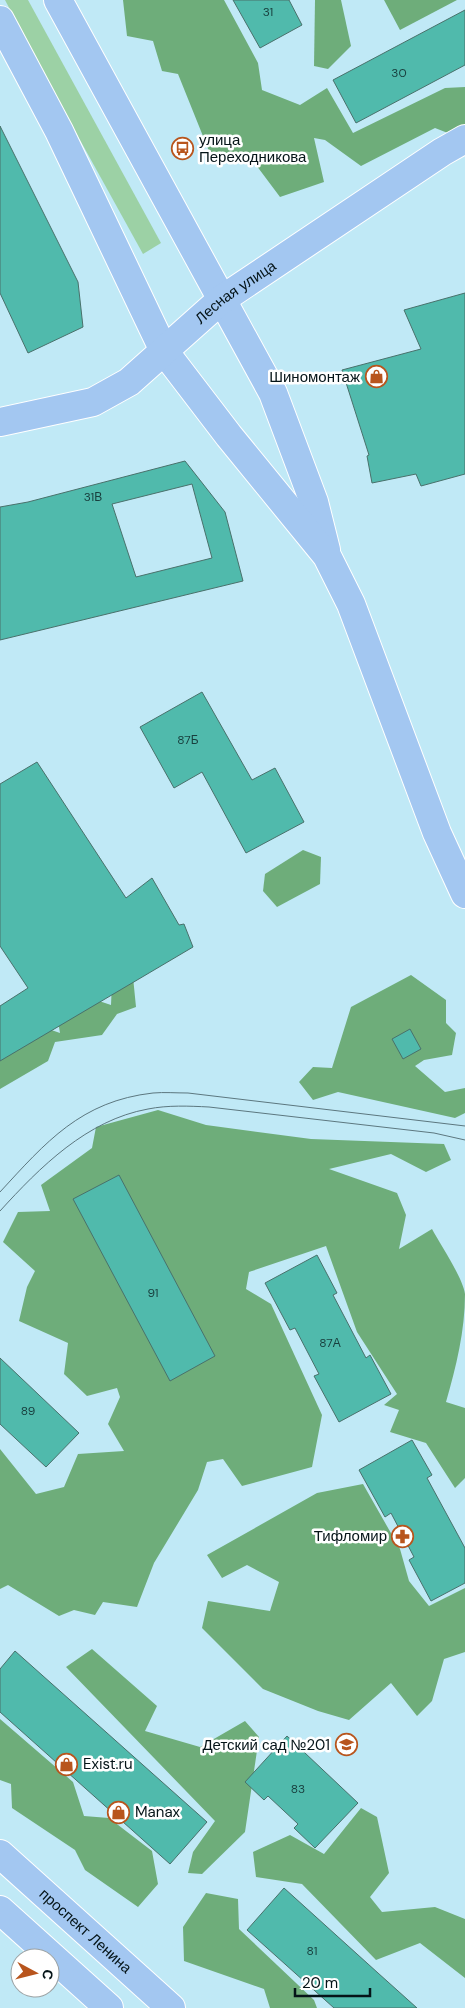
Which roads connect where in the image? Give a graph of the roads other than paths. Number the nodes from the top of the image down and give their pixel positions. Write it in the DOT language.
graph roads {
  1 [pos="58,0"];
  2 [pos="0,20"];
  3 [pos="465,139"];
  4 [pos="221,300"];
  5 [pos="164,351"];
  6 [pos="0,422"];
  7 [pos="327,556"];
  8 [pos="465,894"];
  9 [pos="0,1854"];
  10 [pos="0,1910"];
  11 [pos="109,2008"];
  12 [pos="171,2008"];
  1 -- 4 [label="main road"];
  2 -- 5 [label="main road"];
  3 -- 4 [label="main road, Лесная улица"];
  4 -- 5 [label="main road, Лесная улица"];
  4 -- 7 [label="main road"];
  5 -- 6 [label="main road, Лесная улица"];
  5 -- 7 [label="main road"];
  7 -- 8 [label="main road"];
  9 -- 12 [label="main road, проспект Ленина"];
  10 -- 11 [label="main road"];
}
